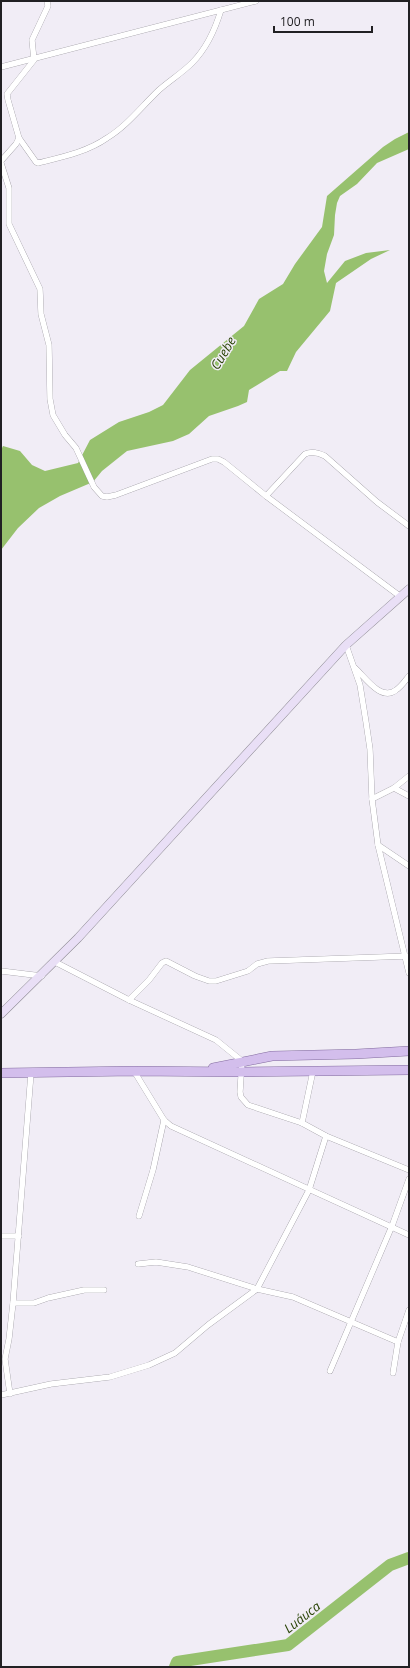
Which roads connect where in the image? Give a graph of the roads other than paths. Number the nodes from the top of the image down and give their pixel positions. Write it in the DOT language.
graph roads {
  1 [pos="48,1"];
  2 [pos="256,1"];
  3 [pos="221,10"];
  4 [pos="34,60"];
  5 [pos="1,67"];
  6 [pos="19,138"];
  7 [pos="1,162"];
  8 [pos="266,496"];
  9 [pos="409,526"];
  10 [pos="409,589"];
  11 [pos="401,597"];
  12 [pos="346,645"];
  13 [pos="354,666"];
  14 [pos="409,676"];
  15 [pos="409,776"];
  16 [pos="394,788"];
  17 [pos="409,796"];
  18 [pos="372,799"];
  19 [pos="378,845"];
  20 [pos="409,866"];
  21 [pos="408,956"];
  22 [pos="55,962"];
  23 [pos="1,971"];
  24 [pos="409,972"];
  25 [pos="42,976"];
  26 [pos="129,1000"];
  27 [pos="1,1014"];
  28 [pos="409,1051"];
  29 [pos="242,1061"];
  30 [pos="409,1070"];
  31 [pos="134,1071"];
  32 [pos="200,1071"];
  33 [pos="313,1071"];
  34 [pos="241,1072"];
  35 [pos="1,1073"];
  36 [pos="30,1073"];
  37 [pos="164,1120"];
  38 [pos="302,1123"];
  39 [pos="326,1136"];
  40 [pos="409,1170"];
  41 [pos="409,1179"];
  42 [pos="309,1190"];
  43 [pos="139,1216"];
  44 [pos="392,1226"];
  45 [pos="409,1235"];
  46 [pos="1,1236"];
  47 [pos="19,1236"];
  48 [pos="138,1264"];
  49 [pos="257,1289"];
  50 [pos="104,1290"];
  51 [pos="13,1303"];
  52 [pos="409,1310"];
  53 [pos="352,1323"];
  54 [pos="398,1342"];
  55 [pos="330,1371"];
  56 [pos="393,1373"];
  57 [pos="10,1394"];
  58 [pos="1,1395"];
  1 -- 4 [label="street"];
  2 -- 3 [label="street"];
  3 -- 4 [label="street"];
  3 -- 6 [label="street"];
  4 -- 5 [label="street"];
  4 -- 6 [label="street"];
  6 -- 7 [label="street"];
  7 -- 8 [label="street"];
  8 -- 9 [label="street"];
  8 -- 11 [label="street"];
  10 -- 11 [label="main road"];
  11 -- 12 [label="main road"];
  12 -- 13 [label="street"];
  12 -- 22 [label="main road"];
  13 -- 14 [label="street"];
  13 -- 18 [label="street"];
  15 -- 16 [label="street"];
  16 -- 17 [label="street"];
  16 -- 18 [label="street"];
  18 -- 19 [label="street"];
  19 -- 20 [label="street"];
  19 -- 21 [label="street"];
  21 -- 24 [label="street"];
  21 -- 26 [label="street"];
  22 -- 25 [label="main road"];
  22 -- 26 [label="street"];
  23 -- 25 [label="street"];
  25 -- 27 [label="main road"];
  26 -- 29 [label="street"];
  28 -- 29 [label="main road"];
  29 -- 32 [label="main road"];
  29 -- 34 [label="street"];
  30 -- 33 [label="main road"];
  31 -- 32 [label="main road"];
  31 -- 36 [label="main road"];
  31 -- 37 [label="street"];
  32 -- 34 [label="main road"];
  33 -- 34 [label="main road"];
  33 -- 38 [label="street"];
  34 -- 38 [label="street"];
  35 -- 36 [label="main road"];
  36 -- 47 [label="street"];
  37 -- 42 [label="street"];
  37 -- 43 [label="street"];
  38 -- 39 [label="street"];
  39 -- 40 [label="street"];
  39 -- 42 [label="street"];
  41 -- 44 [label="street"];
  42 -- 44 [label="street"];
  42 -- 49 [label="street"];
  44 -- 45 [label="street"];
  44 -- 53 [label="street"];
  46 -- 47 [label="street"];
  47 -- 51 [label="street"];
  48 -- 49 [label="street"];
  49 -- 53 [label="street"];
  49 -- 57 [label="street"];
  50 -- 51 [label="street"];
  51 -- 57 [label="street"];
  52 -- 54 [label="street"];
  53 -- 54 [label="street"];
  53 -- 55 [label="street"];
  54 -- 56 [label="street"];
  57 -- 58 [label="street"];
}
